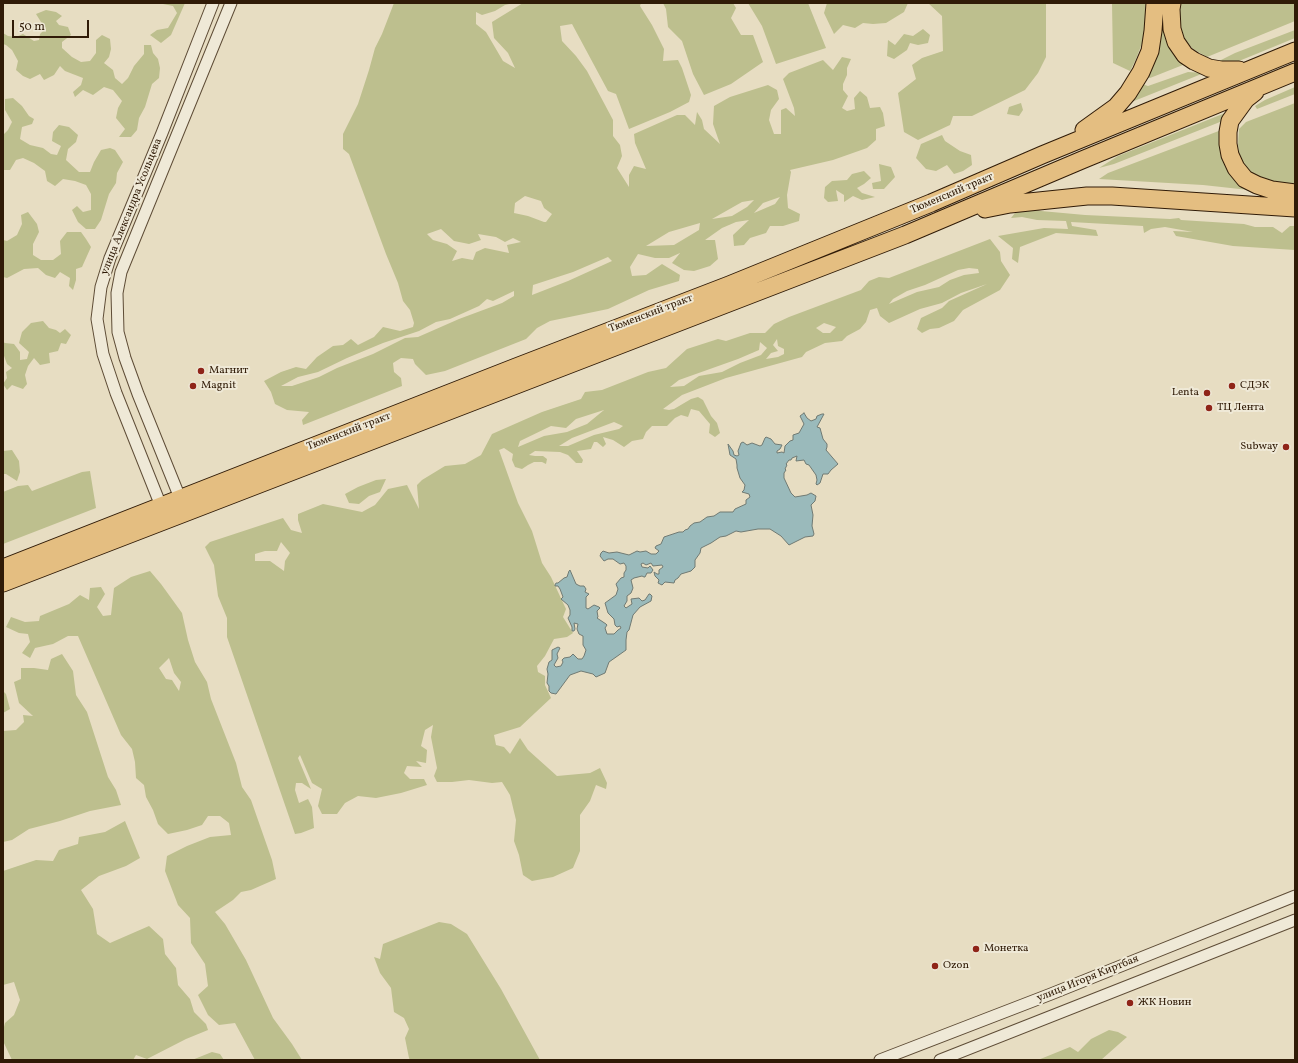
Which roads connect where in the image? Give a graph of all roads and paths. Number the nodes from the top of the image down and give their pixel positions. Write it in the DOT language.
graph roads {
  1 [pos="213,3"];
  2 [pos="231,3"];
  3 [pos="1155,3"];
  4 [pos="1172,3"];
  5 [pos="1295,51"];
  6 [pos="1261,64"];
  7 [pos="1295,72"];
  8 [pos="1268,83"];
  9 [pos="1042,155"];
  10 [pos="1295,193"];
  11 [pos="1295,208"];
  12 [pos="905,235"];
  13 [pos="180,498"];
  14 [pos="161,506"];
  15 [pos="3,568"];
  16 [pos="3,583"];
  17 [pos="1295,896"];
  18 [pos="1295,920"];
  19 [pos="880,1060"];
  20 [pos="940,1060"];
  1 -- 14 [label="street, улица Александра Усольцева"];
  2 -- 13 [label="street, улица Александра Усольцева"];
  3 -- 9 [label="main road"];
  4 -- 6 [label="main road"];
  5 -- 6 [label="main road, Тюменский тракт"];
  6 -- 9 [label="main road, Тюменский тракт"];
  7 -- 8 [label="main road, Тюменский тракт"];
  8 -- 10 [label="main road"];
  8 -- 12 [label="main road, Тюменский тракт"];
  9 -- 13 [label="main road, Тюменский тракт"];
  11 -- 12 [label="main road"];
  12 -- 16 [label="main road, Тюменский тракт"];
  13 -- 14 [label="main road, Тюменский тракт"];
  14 -- 15 [label="main road, Тюменский тракт"];
  17 -- 19 [label="street, улица Игоря Киртбая"];
  18 -- 20 [label="street, улица Игоря Киртбая"];
}
